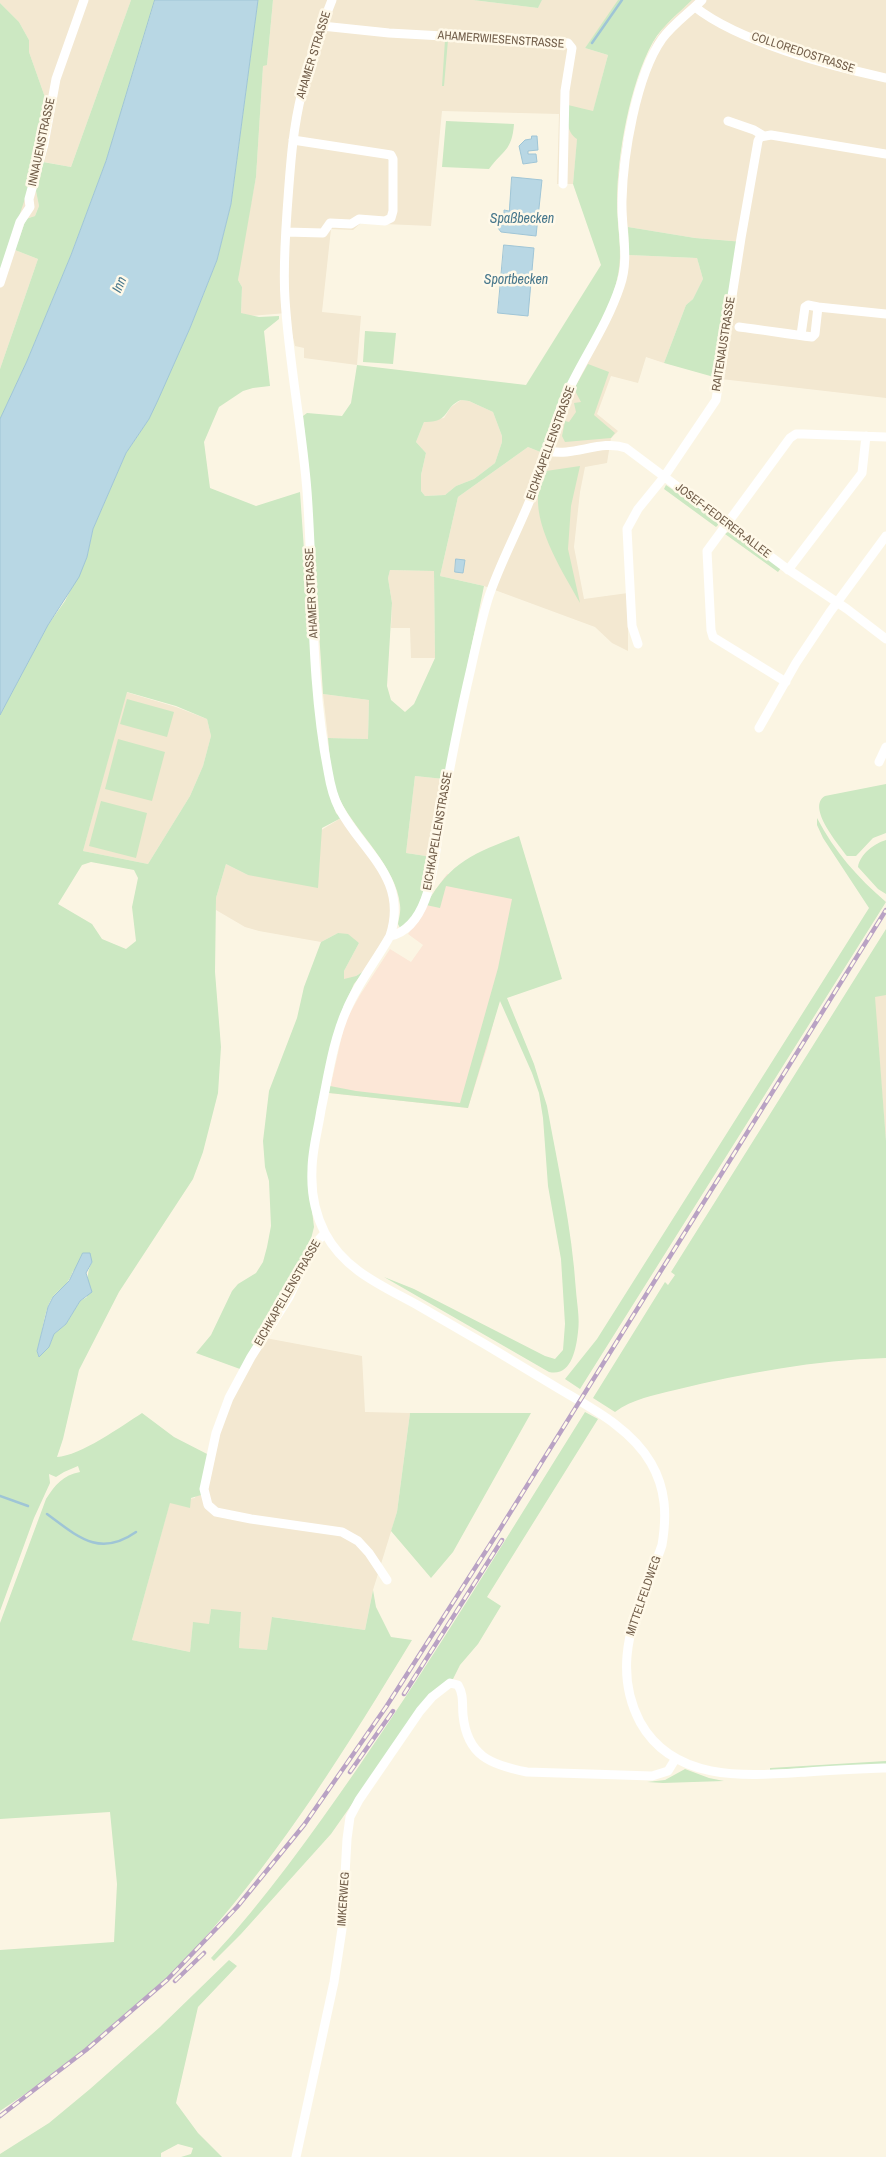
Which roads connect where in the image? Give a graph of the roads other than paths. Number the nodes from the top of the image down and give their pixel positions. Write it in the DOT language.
graph roads {
  1 [pos="84,0"];
  2 [pos="332,0"];
  3 [pos="699,3"];
  4 [pos="322,26"];
  5 [pos="886,78"];
  6 [pos="728,121"];
  7 [pos="762,137"];
  8 [pos="293,140"];
  9 [pos="886,154"];
  10 [pos="563,184"];
  11 [pos="286,232"];
  12 [pos="0,283"];
  13 [pos="818,306"];
  14 [pos="886,314"];
  15 [pos="739,327"];
  16 [pos="801,335"];
  17 [pos="866,436"];
  18 [pos="886,437"];
  19 [pos="548,451"];
  20 [pos="664,477"];
  21 [pos="726,524"];
  22 [pos="886,536"];
  23 [pos="788,570"];
  24 [pos="837,602"];
  25 [pos="886,639"];
  26 [pos="638,644"];
  27 [pos="786,682"];
  28 [pos="759,728"];
  29 [pos="886,747"];
  30 [pos="879,762"];
  31 [pos="390,936"];
  32 [pos="325,1233"];
  33 [pos="387,1580"];
  34 [pos="676,1758"];
  35 [pos="886,1768"];
  36 [pos="296,2157"];
  1 -- 12 [label="street, INNAUENSTRASSE"];
  2 -- 4 [label="street, AHAMER STRASSE"];
  3 -- 5 [label="street, COLLOREDOSTRASSE"];
  3 -- 19 [label="street, EICHKAPELLENSTRASSE"];
  4 -- 8 [label="street, AHAMER STRASSE"];
  4 -- 10 [label="street, AHAMERWIESENSTRASSE"];
  6 -- 7 [label="street"];
  7 -- 9 [label="street"];
  7 -- 20 [label="street, RAITENAUSTRASSE"];
  8 -- 11 [label="street, AHAMER STRASSE"];
  8 -- 11 [label="street"];
  11 -- 31 [label="street, AHAMER STRASSE"];
  13 -- 14 [label="street"];
  13 -- 16 [label="street"];
  13 -- 16 [label="street"];
  15 -- 16 [label="street"];
  17 -- 18 [label="street"];
  17 -- 21 [label="street"];
  17 -- 23 [label="street"];
  19 -- 20 [label="street, JOSEF-FEDERER-ALLEE"];
  19 -- 31 [label="street, EICHKAPELLENSTRASSE"];
  20 -- 21 [label="street, JOSEF-FEDERER-ALLEE"];
  20 -- 26 [label="street, RAITENAUSTRASSE"];
  21 -- 23 [label="street, JOSEF-FEDERER-ALLEE"];
  21 -- 27 [label="street"];
  22 -- 24 [label="street"];
  23 -- 24 [label="street, JOSEF-FEDERER-ALLEE"];
  24 -- 25 [label="street, JOSEF-FEDERER-ALLEE"];
  24 -- 27 [label="street"];
  27 -- 28 [label="street"];
  29 -- 30 [label="street"];
  31 -- 32 [label="street, EICHKAPELLENSTRASSE"];
  32 -- 33 [label="street, EICHKAPELLENSTRASSE"];
  32 -- 34 [label="street, MITTELFELDWEG"];
  34 -- 35 [label="street, MITTELFELDWEG"];
  34 -- 36 [label="street, IMKERWEG"];
}
